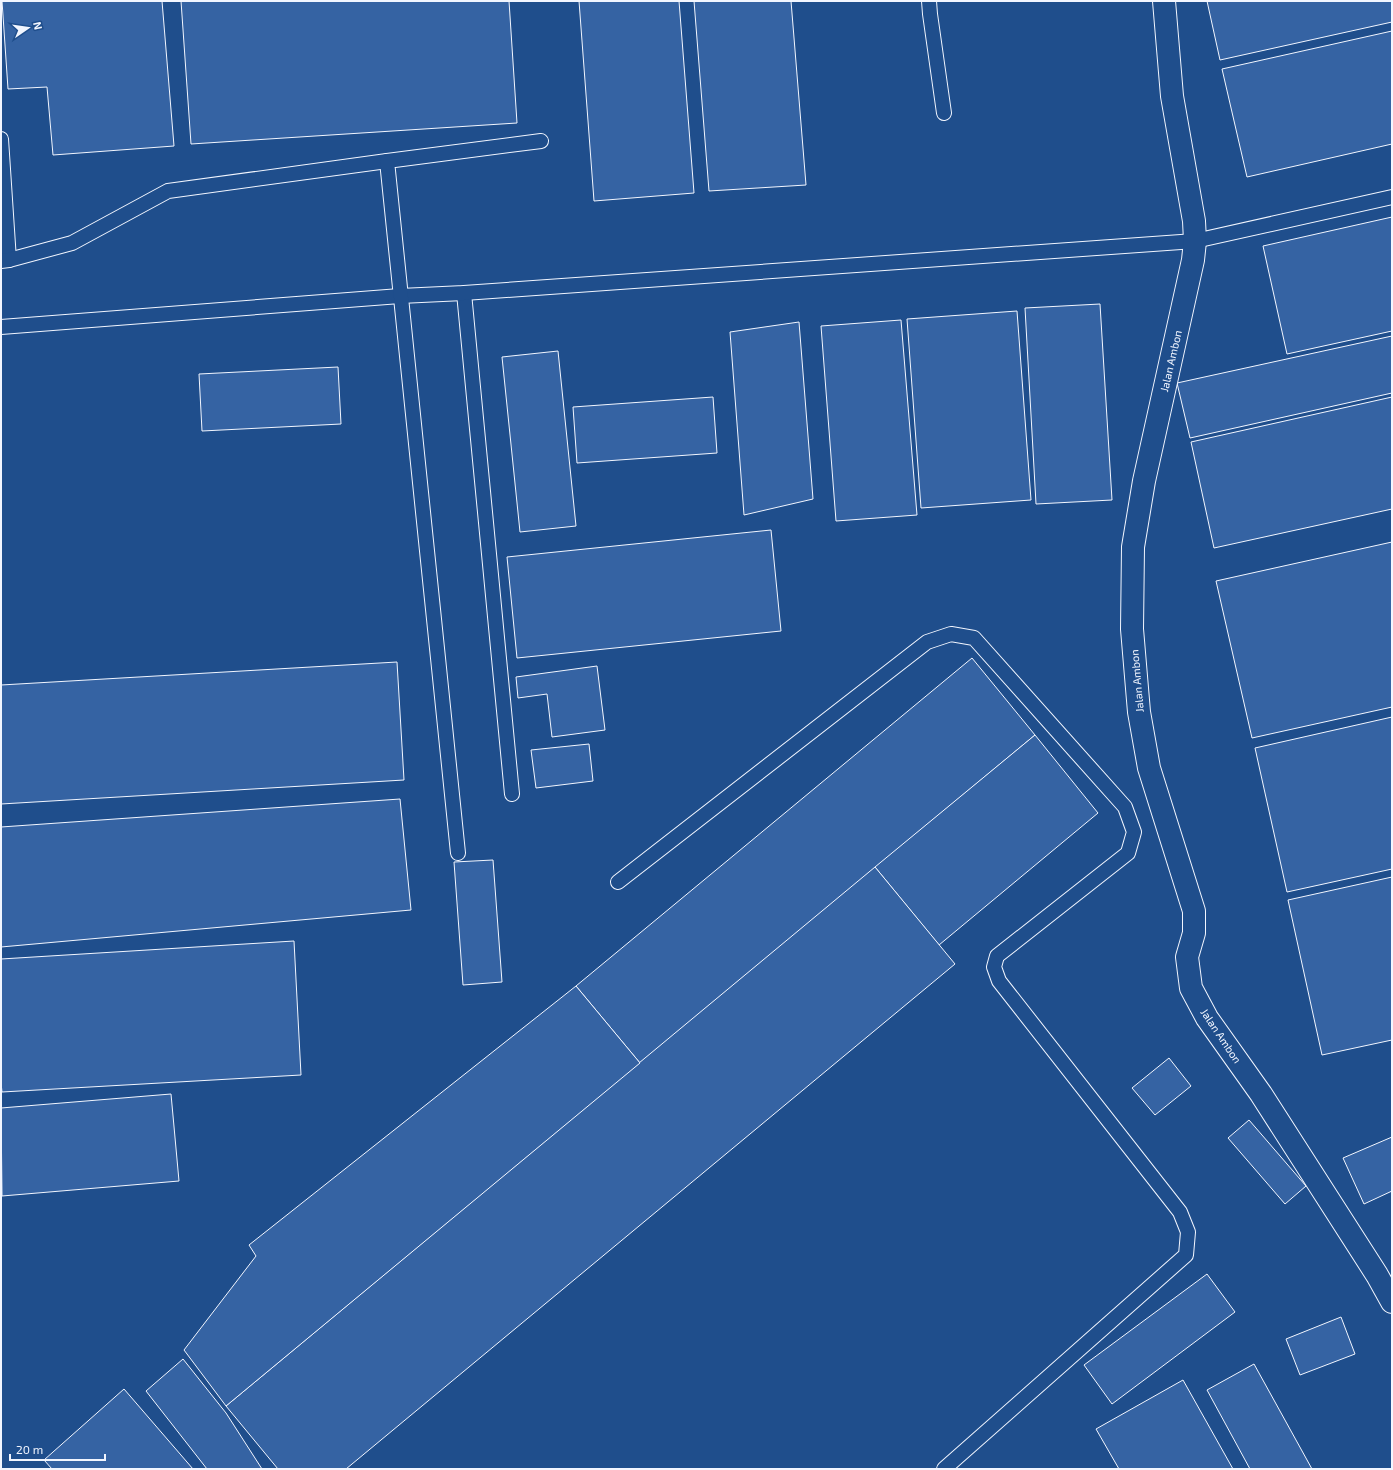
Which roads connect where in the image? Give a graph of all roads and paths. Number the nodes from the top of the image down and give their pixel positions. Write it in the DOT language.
graph roads {
  1 [pos="929,1"];
  2 [pos="1164,1"];
  3 [pos="944,113"];
  4 [pos="1,139"];
  5 [pos="541,141"];
  6 [pos="387,161"];
  7 [pos="1392,197"];
  8 [pos="1195,241"];
  9 [pos="5,260"];
  10 [pos="464,292"];
  11 [pos="400,296"];
  12 [pos="1,327"];
  13 [pos="512,794"];
  14 [pos="458,853"];
  15 [pos="618,882"];
  16 [pos="1392,1302"];
  17 [pos="944,1469"];
  1 -- 3 [label="lane"];
  2 -- 8 [label="street, Jalan Ambon"];
  4 -- 9 [label="lane"];
  5 -- 6 [label="lane"];
  6 -- 9 [label="lane"];
  6 -- 11 [label="lane"];
  7 -- 8 [label="lane"];
  8 -- 10 [label="lane"];
  8 -- 16 [label="street, Jalan Ambon"];
  10 -- 11 [label="lane"];
  10 -- 13 [label="lane"];
  11 -- 12 [label="lane"];
  11 -- 14 [label="lane"];
  15 -- 17 [label="lane"];
}
